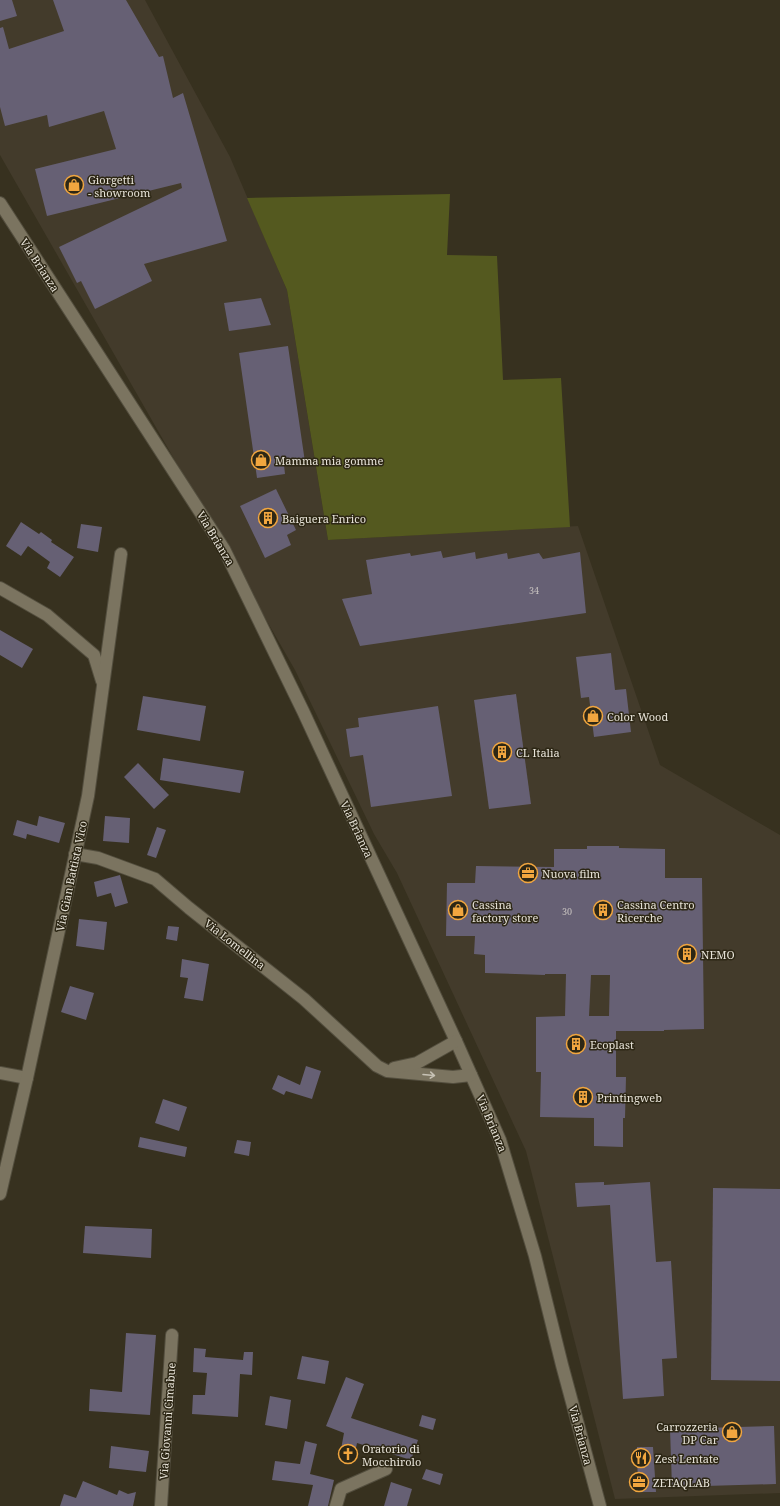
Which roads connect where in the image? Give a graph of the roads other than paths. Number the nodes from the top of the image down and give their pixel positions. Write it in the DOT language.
graph roads {
  1 [pos="0,203"];
  2 [pos="121,554"];
  3 [pos="0,588"];
  4 [pos="103,684"];
  5 [pos="75,854"];
  6 [pos="456,1041"];
  7 [pos="377,1066"];
  8 [pos="0,1073"];
  9 [pos="471,1075"];
  10 [pos="27,1078"];
  11 [pos="0,1194"];
  12 [pos="172,1335"];
  13 [pos="386,1469"];
  14 [pos="161,1506"];
  15 [pos="336,1506"];
  16 [pos="600,1506"];
  1 -- 6 [label="street, Via Brianza"];
  2 -- 4 [label="street, Via Gian Battista Vico"];
  3 -- 4 [label="street"];
  4 -- 5 [label="street, Via Gian Battista Vico"];
  5 -- 7 [label="street, Via Lomellina"];
  5 -- 10 [label="street, Via Gian Battista Vico"];
  6 -- 7 [label="street"];
  6 -- 9 [label="street, Via Brianza"];
  7 -- 9 [label="street, Via Lomellina, one-way"];
  8 -- 10 [label="street"];
  9 -- 16 [label="street, Via Brianza"];
  10 -- 11 [label="street, Via Gian Battista Vico"];
  12 -- 14 [label="street, Via Giovanni Cimabue"];
  13 -- 15 [label="street"];
}
